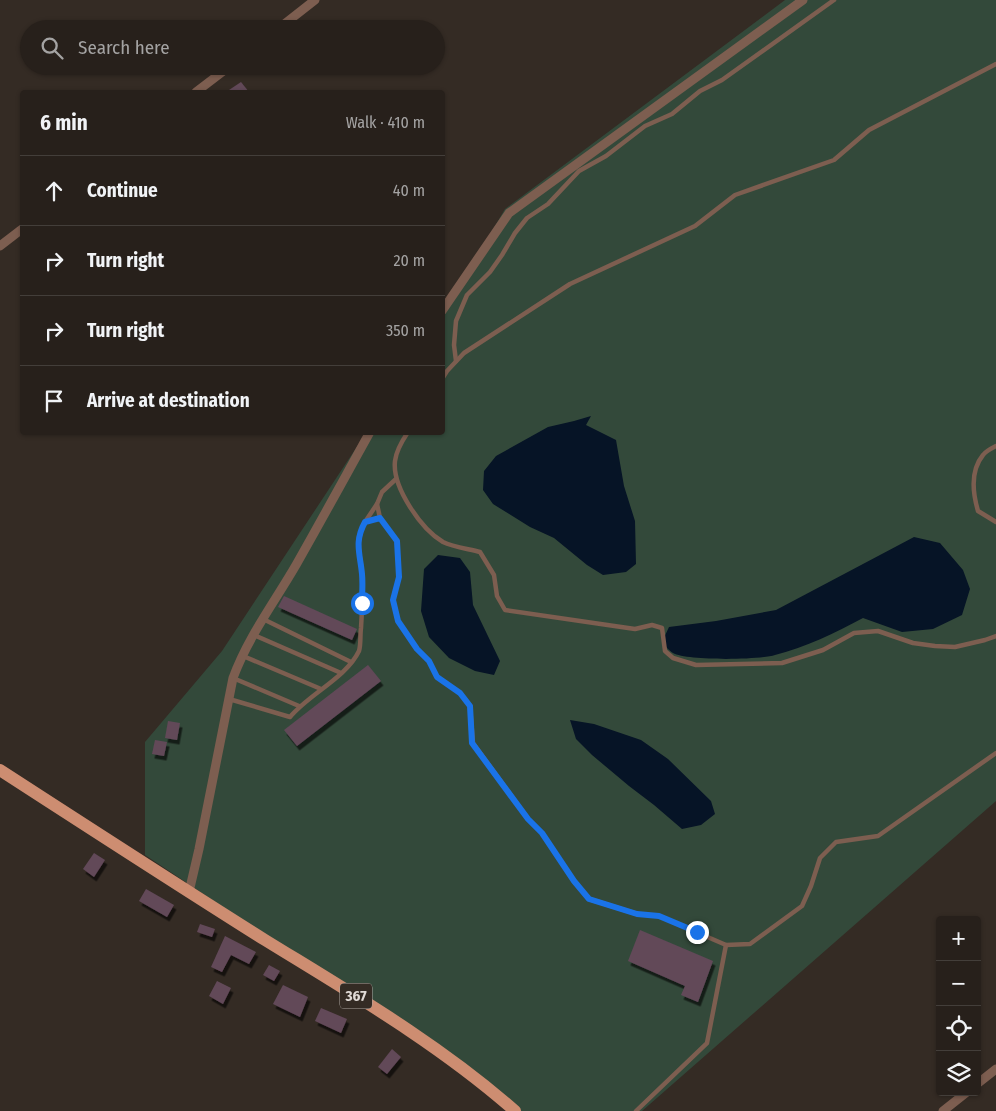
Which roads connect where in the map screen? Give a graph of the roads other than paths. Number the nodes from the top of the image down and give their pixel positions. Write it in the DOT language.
graph roads {
  1 [pos="315,0"];
  2 [pos="803,0"];
  3 [pos="834,0"];
  4 [pos="289,20"];
  5 [pos="996,64"];
  6 [pos="218,75"];
  7 [pos="199,90"];
  8 [pos="20,230"];
  9 [pos="0,246"];
  10 [pos="445,307"];
  11 [pos="456,362"];
  12 [pos="445,375"];
  13 [pos="368,435"];
  14 [pos="406,435"];
  15 [pos="996,446"];
  16 [pos="396,479"];
  17 [pos="377,504"];
  18 [pos="380,518"];
  19 [pos="365,522"];
  20 [pos="996,522"];
  21 [pos="263,618"];
  22 [pos="252,634"];
  23 [pos="996,636"];
  24 [pos="241,656"];
  25 [pos="351,662"];
  26 [pos="341,673"];
  27 [pos="233,678"];
  28 [pos="321,689"];
  29 [pos="228,699"];
  30 [pos="299,706"];
  31 [pos="996,753"];
  32 [pos="0,770"];
  33 [pos="189,892"];
  34 [pos="726,945"];
  35 [pos="996,1070"];
  36 [pos="981,1081"];
  37 [pos="962,1096"];
  38 [pos="515,1111"];
  39 [pos="636,1111"];
  40 [pos="943,1111"];
  1 -- 4 [label="street"];
  2 -- 10 [label="street"];
  3 -- 11 [label="lane"];
  5 -- 11 [label="lane"];
  6 -- 7 [label="street"];
  8 -- 9 [label="street"];
  11 -- 12 [label="lane"];
  13 -- 21 [label="street"];
  14 -- 16 [label="lane"];
  15 -- 20 [label="lane"];
  16 -- 17 [label="lane"];
  16 -- 23 [label="lane"];
  17 -- 18 [label="lane"];
  17 -- 19 [label="lane"];
  18 -- 19 [label="lane"];
  18 -- 34 [label="lane"];
  19 -- 25 [label="lane"];
  21 -- 22 [label="street"];
  21 -- 25 [label="lane"];
  22 -- 24 [label="street"];
  22 -- 26 [label="lane"];
  24 -- 27 [label="street"];
  24 -- 28 [label="lane"];
  25 -- 26 [label="lane"];
  26 -- 28 [label="lane"];
  27 -- 29 [label="street"];
  27 -- 30 [label="lane"];
  28 -- 30 [label="lane"];
  29 -- 30 [label="lane"];
  29 -- 33 [label="street"];
  31 -- 34 [label="lane"];
  32 -- 33 [label="main road, 367"];
  33 -- 38 [label="main road, 367"];
  34 -- 39 [label="lane"];
  35 -- 36 [label="street"];
  37 -- 40 [label="street"];
}
